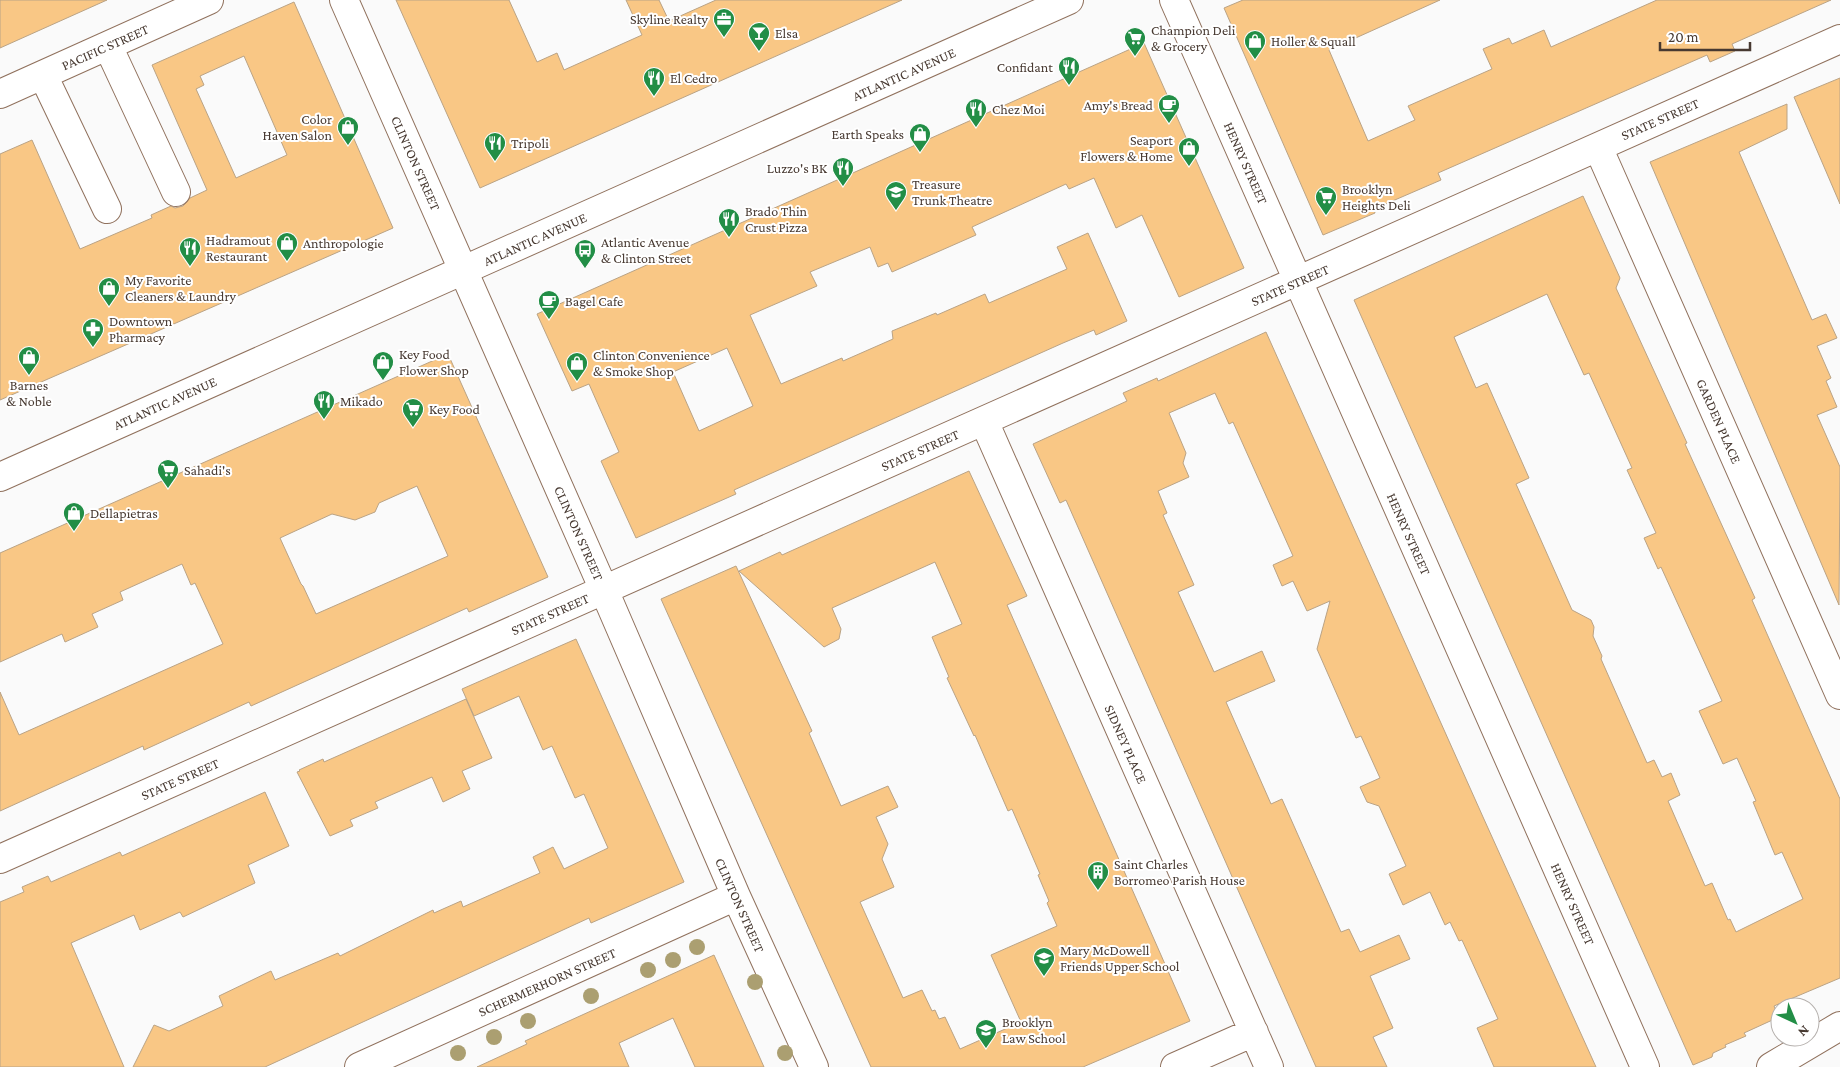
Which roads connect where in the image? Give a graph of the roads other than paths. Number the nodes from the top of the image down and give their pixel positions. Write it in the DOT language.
graph roads {
  1 [pos="210,0"];
  2 [pos="344,0"];
  3 [pos="1069,0"];
  4 [pos="1174,0"];
  5 [pos="1840,39"];
  6 [pos="108,46"];
  7 [pos="43,75"];
  8 [pos="0,94"];
  9 [pos="1598,147"];
  10 [pos="176,192"];
  11 [pos="107,209"];
  12 [pos="464,270"];
  13 [pos="1298,282"];
  14 [pos="984,421"];
  15 [pos="0,477"];
  16 [pos="604,590"];
  17 [pos="1840,695"];
  18 [pos="0,859"];
  19 [pos="736,896"];
  20 [pos="1840,1026"];
  21 [pos="1254,1032"];
  22 [pos="358,1067"];
  23 [pos="814,1067"];
  24 [pos="1175,1067"];
  25 [pos="1269,1067"];
  26 [pos="1645,1067"];
  27 [pos="1771,1067"];
  1 -- 6 [label="street, PACIFIC STREET"];
  2 -- 12 [label="street, CLINTON STREET"];
  3 -- 12 [label="street, ATLANTIC AVENUE"];
  4 -- 13 [label="street, HENRY STREET"];
  5 -- 9 [label="street, STATE STREET"];
  6 -- 7 [label="street, PACIFIC STREET"];
  6 -- 10 [label="street"];
  7 -- 8 [label="street, PACIFIC STREET"];
  7 -- 11 [label="street"];
  9 -- 13 [label="street, STATE STREET"];
  9 -- 17 [label="street, GARDEN PLACE"];
  12 -- 15 [label="street, ATLANTIC AVENUE"];
  12 -- 16 [label="street, CLINTON STREET"];
  13 -- 14 [label="street, STATE STREET"];
  13 -- 26 [label="street, HENRY STREET"];
  14 -- 16 [label="street, STATE STREET"];
  14 -- 21 [label="street, SIDNEY PLACE"];
  16 -- 18 [label="street, STATE STREET"];
  16 -- 19 [label="street, CLINTON STREET"];
  19 -- 22 [label="street, SCHERMERHORN STREET"];
  19 -- 23 [label="street, CLINTON STREET"];
  20 -- 27 [label="street"];
  21 -- 24 [label="street"];
  21 -- 25 [label="street, SIDNEY PLACE"];
}
